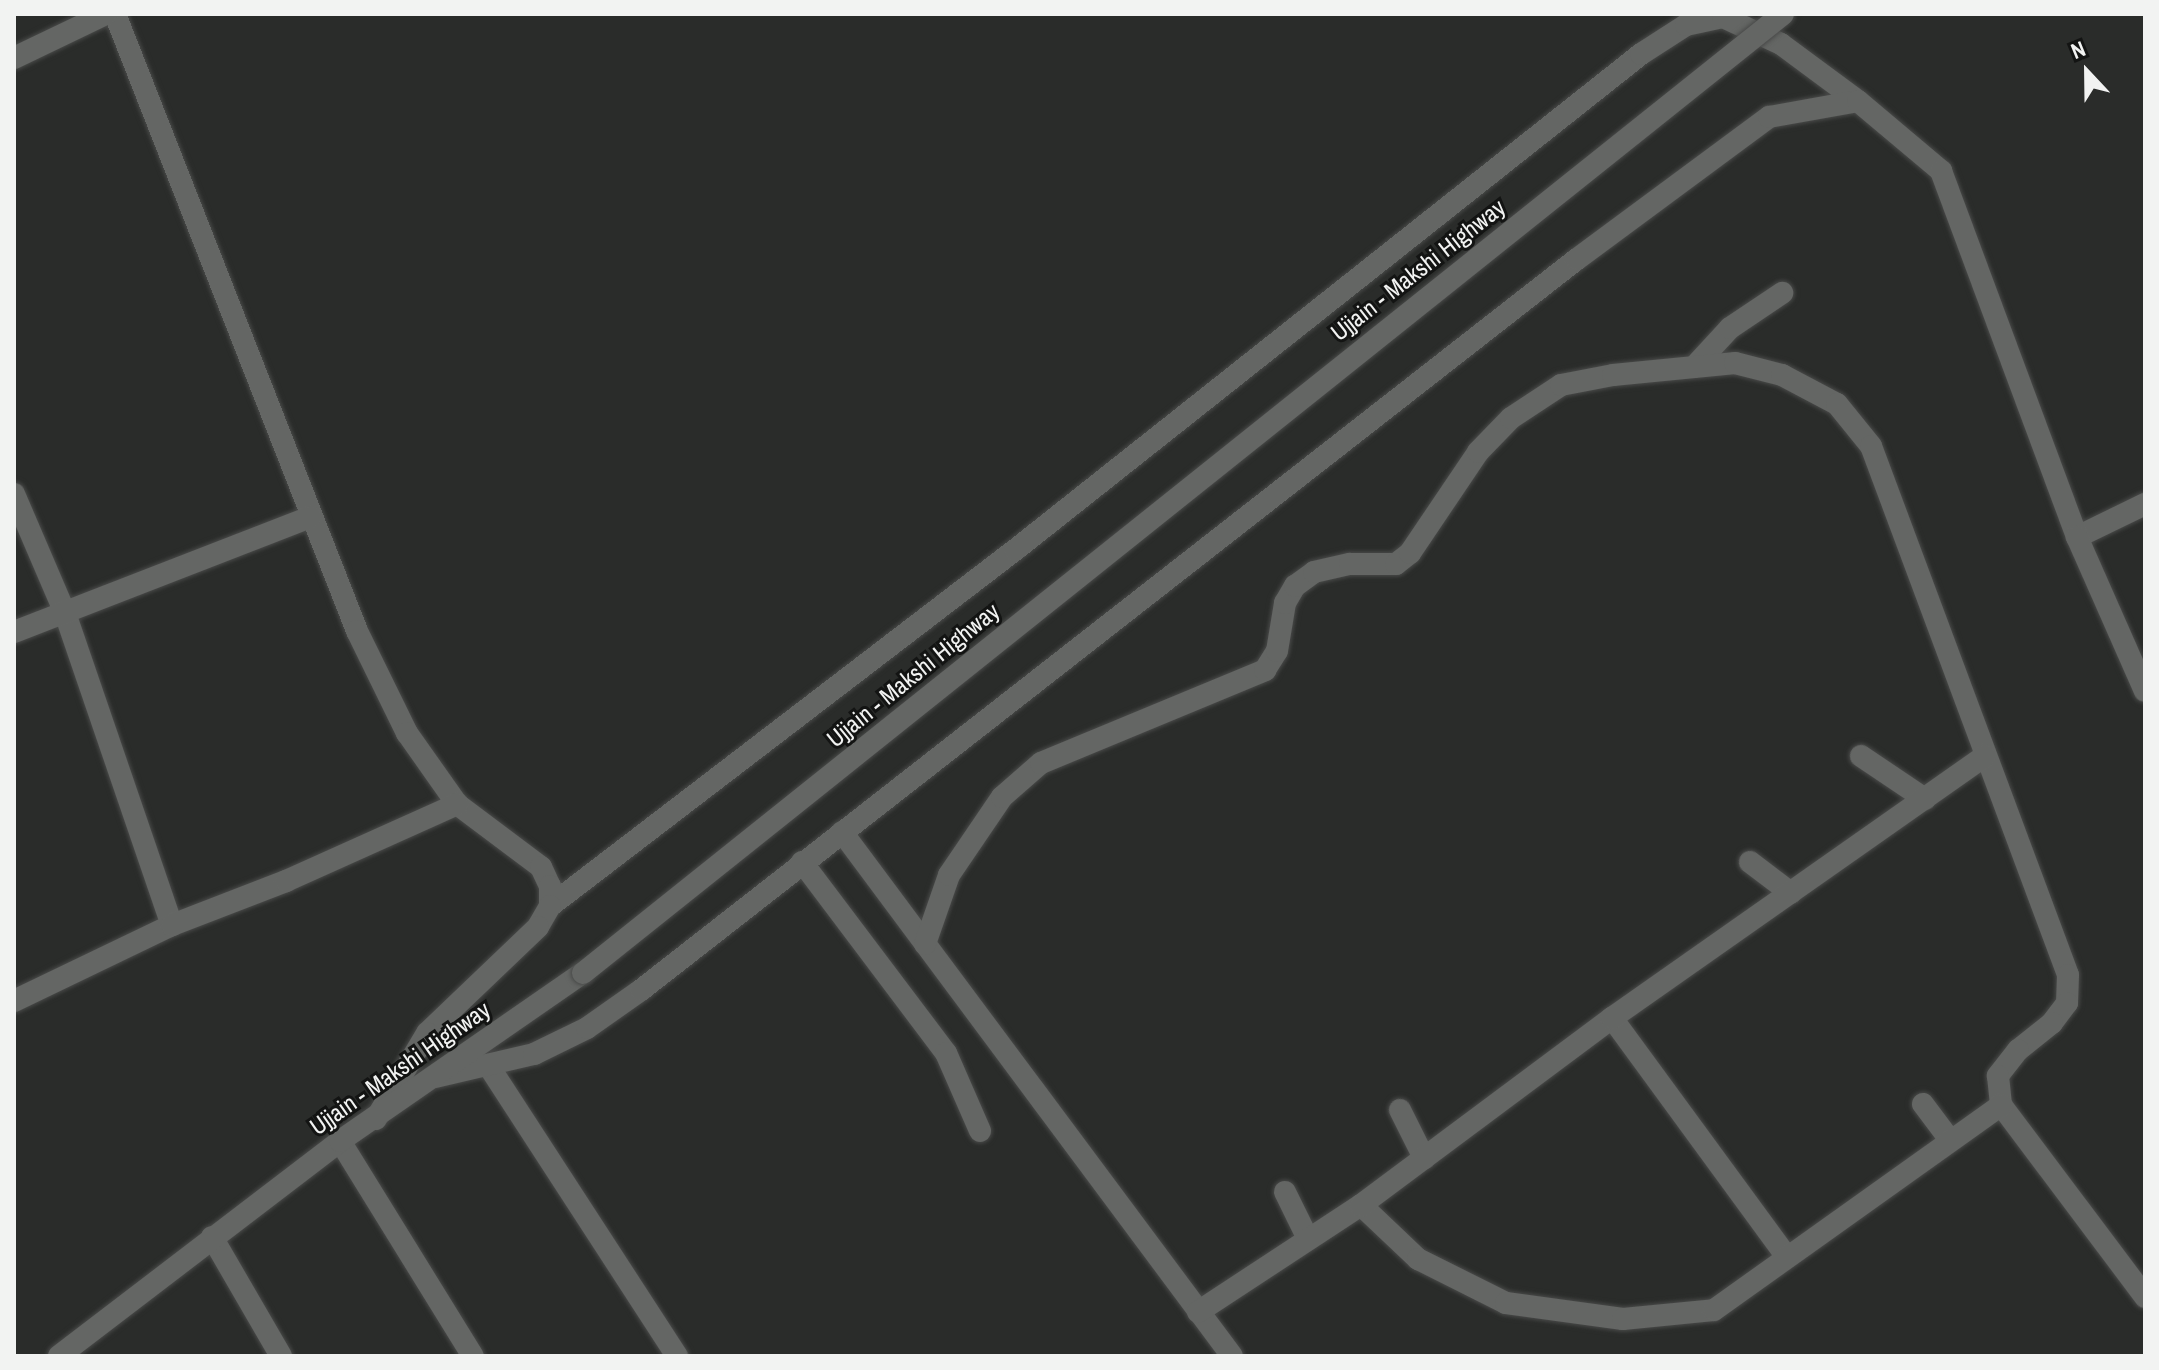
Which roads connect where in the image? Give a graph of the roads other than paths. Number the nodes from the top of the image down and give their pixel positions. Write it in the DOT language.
graph roads {
  1 [pos="106,14"];
  2 [pos="115,14"];
  3 [pos="1783,14"];
  4 [pos="14,58"];
  5 [pos="1858,101"];
  6 [pos="1782,293"];
  7 [pos="1694,367"];
  8 [pos="14,494"];
  9 [pos="2145,504"];
  10 [pos="311,517"];
  11 [pos="2077,537"];
  12 [pos="65,613"];
  13 [pos="14,632"];
  14 [pos="2145,691"];
  15 [pos="1861,756"];
  16 [pos="1985,756"];
  17 [pos="1925,799"];
  18 [pos="457,804"];
  19 [pos="842,832"];
  20 [pos="802,862"];
  21 [pos="1750,862"];
  22 [pos="1791,893"];
  23 [pos="550,906"];
  24 [pos="172,925"];
  25 [pos="925,944"];
  26 [pos="14,1001"];
  27 [pos="1612,1018"];
  28 [pos="488,1065"];
  29 [pos="435,1077"];
  30 [pos="1923,1104"];
  31 [pos="2001,1105"];
  32 [pos="1400,1110"];
  33 [pos="376,1119"];
  34 [pos="980,1131"];
  35 [pos="1950,1140"];
  36 [pos="340,1141"];
  37 [pos="1424,1158"];
  38 [pos="1285,1192"];
  39 [pos="1361,1205"];
  40 [pos="212,1237"];
  41 [pos="1308,1239"];
  42 [pos="1787,1257"];
  43 [pos="2145,1297"];
  44 [pos="1198,1312"];
  45 [pos="59,1356"];
  46 [pos="281,1356"];
  47 [pos="473,1356"];
  48 [pos="677,1356"];
  49 [pos="1232,1356"];
  1 -- 4 [label="street"];
  2 -- 10 [label="street"];
  3 -- 29 [label="street, Ujjain - Makshi Highway, bridge"];
  5 -- 11 [label="street"];
  5 -- 19 [label="street"];
  5 -- 23 [label="street"];
  6 -- 7 [label="street"];
  7 -- 16 [label="street"];
  7 -- 25 [label="street"];
  8 -- 12 [label="street"];
  9 -- 11 [label="street"];
  10 -- 12 [label="street"];
  10 -- 18 [label="street"];
  11 -- 14 [label="street"];
  12 -- 13 [label="street"];
  12 -- 24 [label="street"];
  15 -- 17 [label="street"];
  16 -- 17 [label="street"];
  16 -- 31 [label="street"];
  17 -- 22 [label="street"];
  18 -- 23 [label="street"];
  18 -- 24 [label="street"];
  19 -- 20 [label="street"];
  19 -- 25 [label="street"];
  20 -- 28 [label="street"];
  20 -- 34 [label="street"];
  21 -- 22 [label="street"];
  22 -- 27 [label="street"];
  23 -- 33 [label="street"];
  24 -- 26 [label="street"];
  25 -- 44 [label="street"];
  27 -- 37 [label="street"];
  27 -- 42 [label="street"];
  28 -- 29 [label="street"];
  28 -- 48 [label="street"];
  29 -- 33 [label="street, Ujjain - Makshi Highway"];
  30 -- 35 [label="street"];
  31 -- 35 [label="street"];
  31 -- 43 [label="street"];
  32 -- 37 [label="street"];
  33 -- 36 [label="street, Ujjain - Makshi Highway"];
  35 -- 42 [label="street"];
  36 -- 40 [label="street, Ujjain - Makshi Highway"];
  36 -- 47 [label="street"];
  37 -- 39 [label="street"];
  38 -- 41 [label="street"];
  39 -- 41 [label="street"];
  39 -- 42 [label="street"];
  40 -- 45 [label="street, Ujjain - Makshi Highway"];
  40 -- 46 [label="street"];
  41 -- 44 [label="street"];
  44 -- 49 [label="street"];
}
